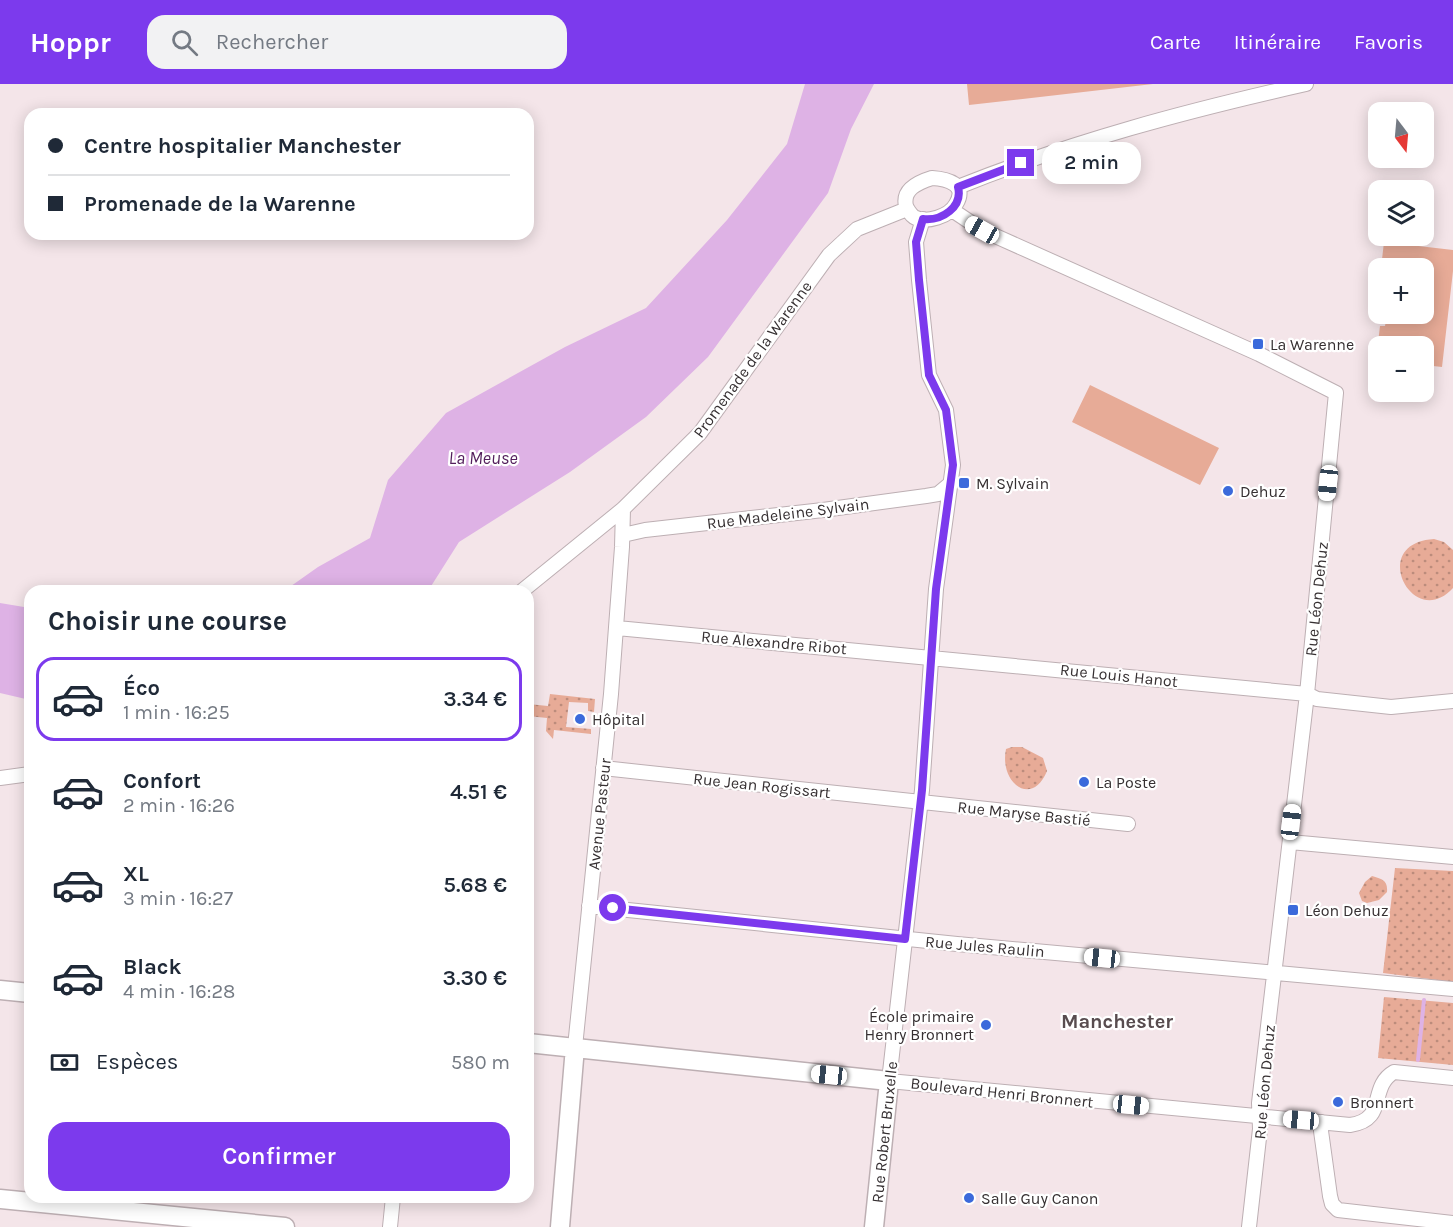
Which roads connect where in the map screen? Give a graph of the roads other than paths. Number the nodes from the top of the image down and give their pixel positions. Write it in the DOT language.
graph roads {
  1 [pos="1306,84"];
  2 [pos="958,187"];
  3 [pos="907,209"];
  4 [pos="952,210"];
  5 [pos="923,219"];
  6 [pos="950,484"];
  7 [pos="623,509"];
  8 [pos="623,535"];
  9 [pos="529,585"];
  10 [pos="617,628"];
  11 [pos="931,657"];
  12 [pos="1307,694"];
  13 [pos="1453,702"];
  14 [pos="603,768"];
  15 [pos="24,775"];
  16 [pos="0,778"];
  17 [pos="921,802"];
  18 [pos="1128,824"];
  19 [pos="1290,842"];
  20 [pos="1453,857"];
  21 [pos="589,906"];
  22 [pos="905,939"];
  23 [pos="1274,974"];
  24 [pos="1453,989"];
  25 [pos="0,990"];
  26 [pos="24,992"];
  27 [pos="534,1044"];
  28 [pos="575,1047"];
  29 [pos="1453,1078"];
  30 [pos="889,1081"];
  31 [pos="1260,1117"];
  32 [pos="1322,1122"];
  33 [pos="0,1200"];
  34 [pos="24,1201"];
  35 [pos="92,1203"];
  36 [pos="392,1203"];
  37 [pos="1453,1223"];
  38 [pos="285,1227"];
  39 [pos="390,1227"];
  40 [pos="560,1227"];
  41 [pos="874,1227"];
  42 [pos="1249,1227"];
  1 -- 2 [label="street"];
  2 -- 3 [label="street"];
  2 -- 4 [label="street"];
  3 -- 5 [label="street"];
  3 -- 7 [label="street, Promenade de la Warenne"];
  4 -- 5 [label="street"];
  4 -- 12 [label="street, Rue Léon Dehuz"];
  5 -- 6 [label="street, Rue Robert Bruxelle"];
  6 -- 8 [label="street, Rue Madeleine Sylvain"];
  6 -- 11 [label="street, Rue Robert Bruxelle"];
  7 -- 8 [label="street, Avenue Pasteur"];
  7 -- 9 [label="street, Promenade de la Warenne"];
  8 -- 10 [label="street, Avenue Pasteur"];
  10 -- 11 [label="street, Rue Alexandre Ribot"];
  10 -- 14 [label="street, Avenue Pasteur"];
  11 -- 12 [label="street, Rue Louis Hanot"];
  11 -- 17 [label="street, Rue Robert Bruxelle"];
  12 -- 13 [label="street, Rue Louis Hanot"];
  12 -- 19 [label="street, Rue Léon Dehuz"];
  14 -- 17 [label="street, Rue Jean Rogissart"];
  14 -- 21 [label="street, Avenue Pasteur"];
  15 -- 16 [label="street"];
  17 -- 18 [label="street, Rue Maryse Bastié"];
  17 -- 22 [label="street, Rue Robert Bruxelle"];
  19 -- 20 [label="street"];
  19 -- 23 [label="street, Rue Léon Dehuz"];
  21 -- 22 [label="street, Rue Jules Raulin"];
  21 -- 28 [label="street, Avenue Pasteur"];
  22 -- 23 [label="street, Rue Jules Raulin"];
  22 -- 30 [label="street, Rue Robert Bruxelle"];
  23 -- 24 [label="street, Rue Jules Raulin"];
  23 -- 31 [label="street, Rue Léon Dehuz"];
  25 -- 26 [label="main road"];
  27 -- 28 [label="main road, Boulevard Henri Bronnert"];
  28 -- 30 [label="main road, Boulevard Henri Bronnert"];
  28 -- 40 [label="main road, Avenue Pasteur"];
  29 -- 32 [label="street, Boulevard Henri Bronnert"];
  30 -- 31 [label="street, Boulevard Henri Bronnert"];
  30 -- 41 [label="main road, Rue Robert Bruxelle"];
  31 -- 32 [label="street, Boulevard Henri Bronnert"];
  31 -- 42 [label="street, Rue Léon Dehuz"];
  32 -- 37 [label="street"];
  33 -- 34 [label="main road"];
  35 -- 38 [label="main road"];
  36 -- 39 [label="street"];
}
